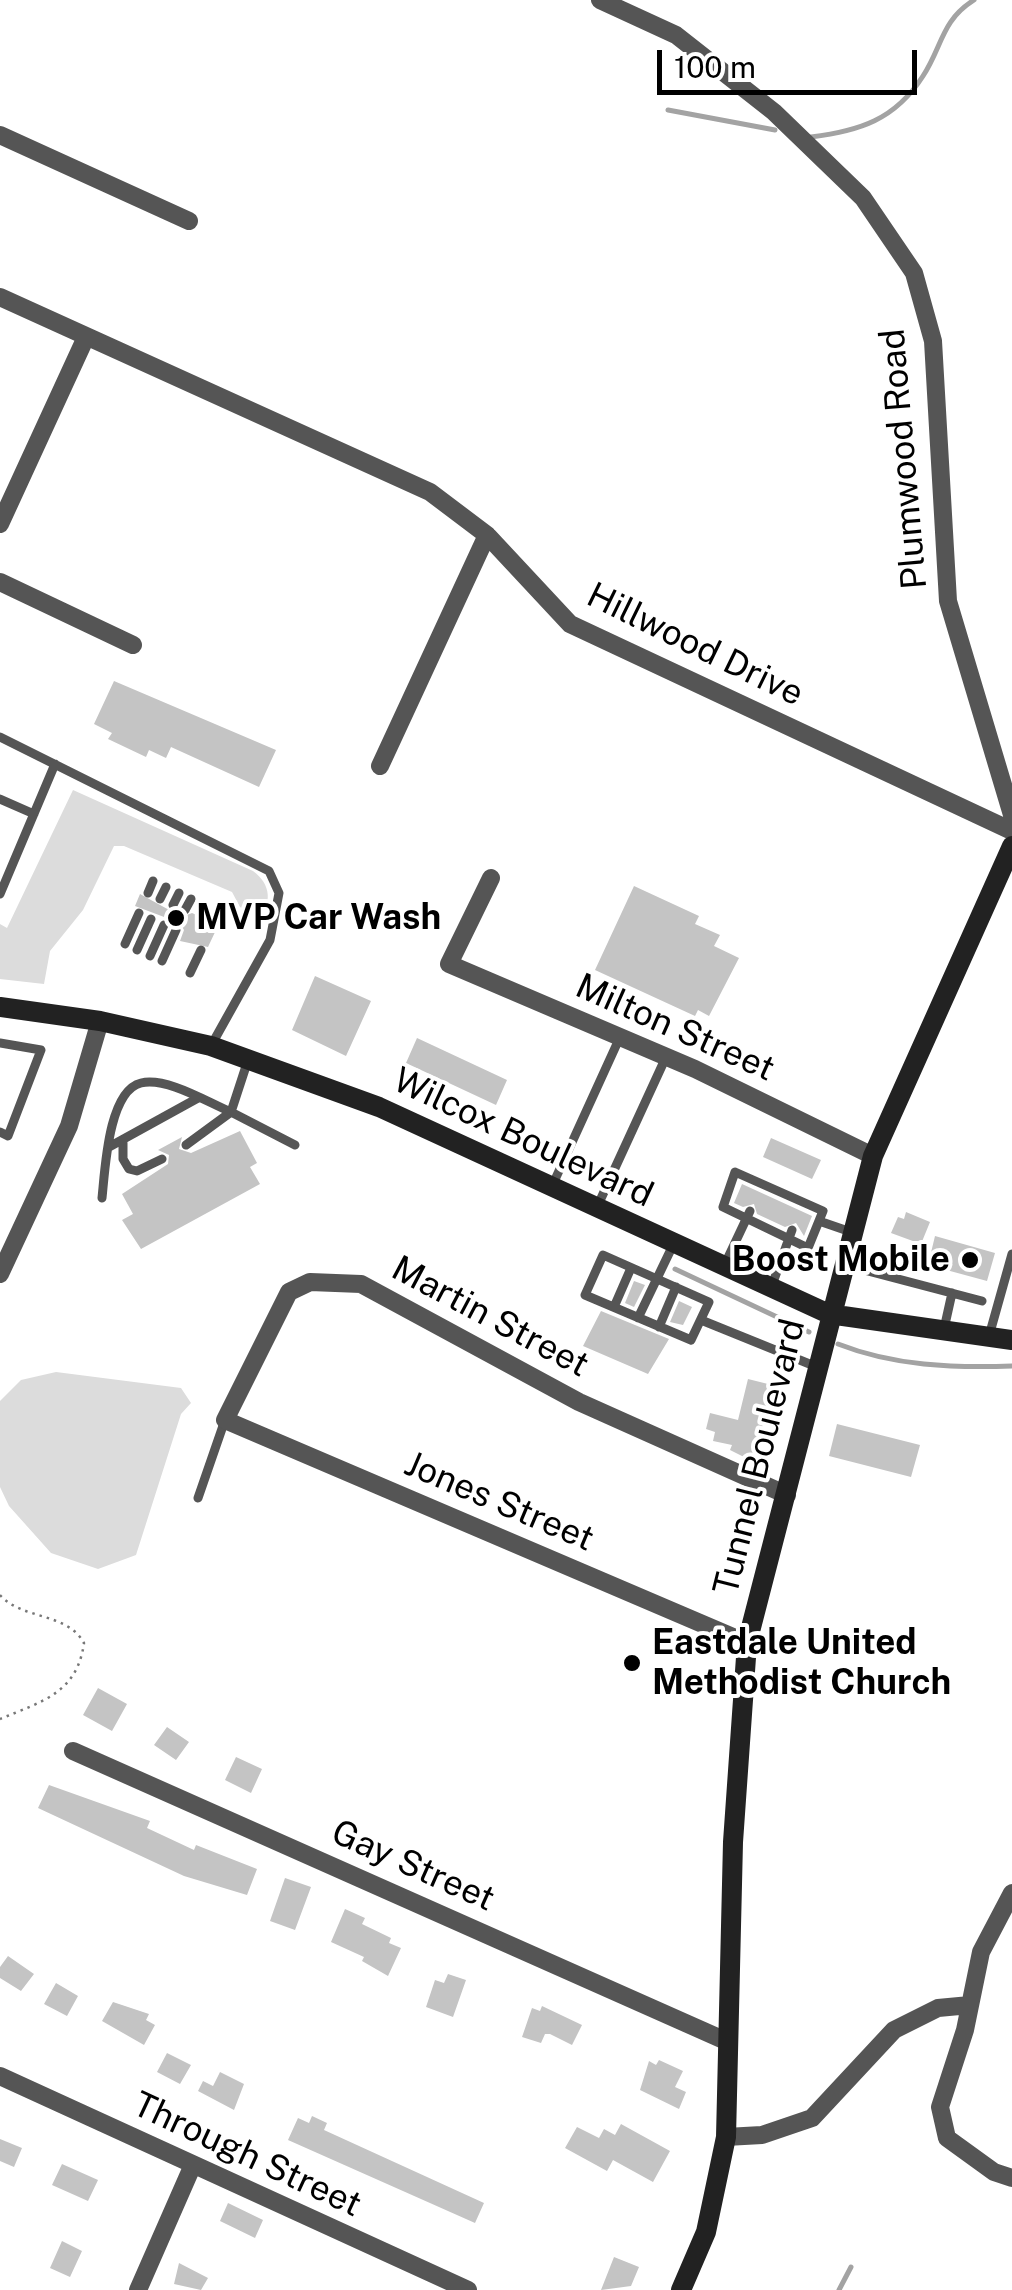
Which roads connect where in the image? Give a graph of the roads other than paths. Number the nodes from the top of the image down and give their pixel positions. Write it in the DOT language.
graph roads {
  1 [pos="600,0"];
  2 [pos="0,135"];
  3 [pos="188,221"];
  4 [pos="0,298"];
  5 [pos="86,337"];
  6 [pos="0,524"];
  7 [pos="486,534"];
  8 [pos="0,582"];
  9 [pos="133,644"];
  10 [pos="0,738"];
  11 [pos="55,764"];
  12 [pos="380,766"];
  13 [pos="0,798"];
  14 [pos="34,814"];
  15 [pos="1012,815"];
  16 [pos="1012,831"];
  17 [pos="1012,846"];
  18 [pos="491,878"];
  19 [pos="153,881"];
  20 [pos="166,887"];
  21 [pos="148,893"];
  22 [pos="178,893"];
  23 [pos="0,894"];
  24 [pos="160,898"];
  25 [pos="191,898"];
  26 [pos="173,905"];
  27 [pos="186,910"];
  28 [pos="218,911"];
  29 [pos="139,913"];
  30 [pos="151,919"];
  31 [pos="213,922"];
  32 [pos="164,924"];
  33 [pos="176,930"];
  34 [pos="125,944"];
  35 [pos="137,950"];
  36 [pos="200,950"];
  37 [pos="150,956"];
  38 [pos="162,962"];
  39 [pos="190,973"];
  40 [pos="0,1007"];
  41 [pos="100,1021"];
  42 [pos="620,1036"];
  43 [pos="0,1043"];
  44 [pos="211,1046"];
  45 [pos="666,1057"];
  46 [pos="248,1060"];
  47 [pos="198,1098"];
  48 [pos="231,1112"];
  49 [pos="0,1132"];
  50 [pos="123,1140"];
  51 [pos="295,1144"];
  52 [pos="186,1145"];
  53 [pos="109,1148"];
  54 [pos="872,1156"];
  55 [pos="162,1159"];
  56 [pos="552,1187"];
  57 [pos="102,1198"];
  58 [pos="597,1208"];
  59 [pos="748,1215"];
  60 [pos="819,1221"];
  61 [pos="851,1232"];
  62 [pos="790,1235"];
  63 [pos="674,1243"];
  64 [pos="1012,1254"];
  65 [pos="842,1264"];
  66 [pos="724,1266"];
  67 [pos="631,1268"];
  68 [pos="0,1274"];
  69 [pos="656,1278"];
  70 [pos="676,1287"];
  71 [pos="771,1288"];
  72 [pos="952,1293"];
  73 [pos="982,1301"];
  74 [pos="614,1307"];
  75 [pos="829,1314"];
  76 [pos="638,1318"];
  77 [pos="701,1320"];
  78 [pos="659,1327"];
  79 [pos="944,1329"];
  80 [pos="989,1336"];
  81 [pos="1012,1340"];
  82 [pos="817,1367"];
  83 [pos="225,1420"];
  84 [pos="787,1495"];
  85 [pos="198,1498"];
  86 [pos="747,1644"];
  87 [pos="73,1750"];
  88 [pos="1012,1894"];
  89 [pos="970,2005"];
  90 [pos="726,2041"];
  91 [pos="0,2076"];
  92 [pos="726,2137"];
  93 [pos="192,2166"];
  94 [pos="1012,2178"];
  95 [pos="421,2270"];
  96 [pos="138,2290"];
  97 [pos="411,2290"];
  98 [pos="468,2290"];
  99 [pos="681,2290"];
  1 -- 15 [label="street, Plumwood Road"];
  2 -- 3 [label="street"];
  4 -- 5 [label="street, Hillwood Drive"];
  5 -- 6 [label="street"];
  5 -- 7 [label="street, Hillwood Drive"];
  7 -- 12 [label="street"];
  7 -- 16 [label="street, Hillwood Drive"];
  8 -- 9 [label="street"];
  10 -- 11 [label="lane"];
  11 -- 14 [label="lane"];
  11 -- 44 [label="lane"];
  13 -- 14 [label="lane"];
  14 -- 23 [label="lane"];
  17 -- 54 [label="main road, Tunnel Boulevard"];
  18 -- 42 [label="street, Milton Street"];
  19 -- 21 [label="lane"];
  20 -- 24 [label="lane"];
  22 -- 26 [label="lane"];
  25 -- 27 [label="lane"];
  28 -- 31 [label="lane"];
  29 -- 34 [label="lane"];
  30 -- 35 [label="lane"];
  32 -- 37 [label="lane"];
  33 -- 38 [label="lane"];
  36 -- 39 [label="lane"];
  40 -- 41 [label="main road, Wilcox Boulevard"];
  41 -- 44 [label="main road, Wilcox Boulevard"];
  41 -- 68 [label="street"];
  42 -- 45 [label="street, Milton Street"];
  42 -- 56 [label="lane"];
  43 -- 49 [label="lane"];
  44 -- 46 [label="main road, Wilcox Boulevard"];
  45 -- 54 [label="street, Milton Street"];
  45 -- 58 [label="lane"];
  46 -- 48 [label="lane"];
  46 -- 56 [label="main road, Wilcox Boulevard"];
  47 -- 48 [label="lane"];
  47 -- 50 [label="lane"];
  47 -- 53 [label="lane"];
  48 -- 51 [label="lane"];
  48 -- 52 [label="lane"];
  50 -- 53 [label="lane"];
  50 -- 55 [label="lane"];
  53 -- 57 [label="lane"];
  54 -- 61 [label="main road, Tunnel Boulevard"];
  56 -- 58 [label="main road, Wilcox Boulevard"];
  58 -- 63 [label="main road, Wilcox Boulevard"];
  59 -- 60 [label="lane"];
  59 -- 62 [label="lane"];
  59 -- 66 [label="lane"];
  60 -- 61 [label="lane"];
  60 -- 62 [label="lane"];
  61 -- 65 [label="main road, Tunnel Boulevard"];
  62 -- 71 [label="lane"];
  63 -- 66 [label="main road, Wilcox Boulevard"];
  63 -- 69 [label="lane"];
  64 -- 80 [label="lane"];
  65 -- 72 [label="lane"];
  65 -- 75 [label="main road, Tunnel Boulevard"];
  66 -- 71 [label="main road, Wilcox Boulevard"];
  67 -- 69 [label="lane"];
  67 -- 74 [label="lane"];
  67 -- 74 [label="lane"];
  69 -- 70 [label="lane"];
  69 -- 76 [label="lane"];
  70 -- 77 [label="lane"];
  70 -- 78 [label="lane"];
  71 -- 75 [label="main road, Wilcox Boulevard"];
  72 -- 73 [label="lane"];
  72 -- 79 [label="lane"];
  74 -- 76 [label="lane"];
  75 -- 79 [label="main road, Wilcox Boulevard"];
  75 -- 82 [label="main road, Tunnel Boulevard"];
  76 -- 78 [label="lane"];
  77 -- 78 [label="lane"];
  77 -- 82 [label="lane"];
  79 -- 80 [label="main road, Wilcox Boulevard"];
  80 -- 81 [label="main road, Wilcox Boulevard"];
  82 -- 84 [label="main road, Tunnel Boulevard"];
  83 -- 84 [label="street, Martin Street"];
  83 -- 85 [label="lane"];
  83 -- 86 [label="street, Jones Street"];
  84 -- 86 [label="main road, Tunnel Boulevard"];
  86 -- 90 [label="main road, Tunnel Boulevard"];
  87 -- 90 [label="street, Gay Street"];
  88 -- 89 [label="street"];
  89 -- 92 [label="street"];
  89 -- 94 [label="street"];
  90 -- 92 [label="main road, Tunnel Boulevard"];
  91 -- 93 [label="street, Through Street"];
  92 -- 99 [label="main road, Tunnel Boulevard"];
  93 -- 95 [label="street, Through Street"];
  93 -- 96 [label="street"];
  95 -- 97 [label="street"];
  95 -- 98 [label="street, Through Street"];
}
